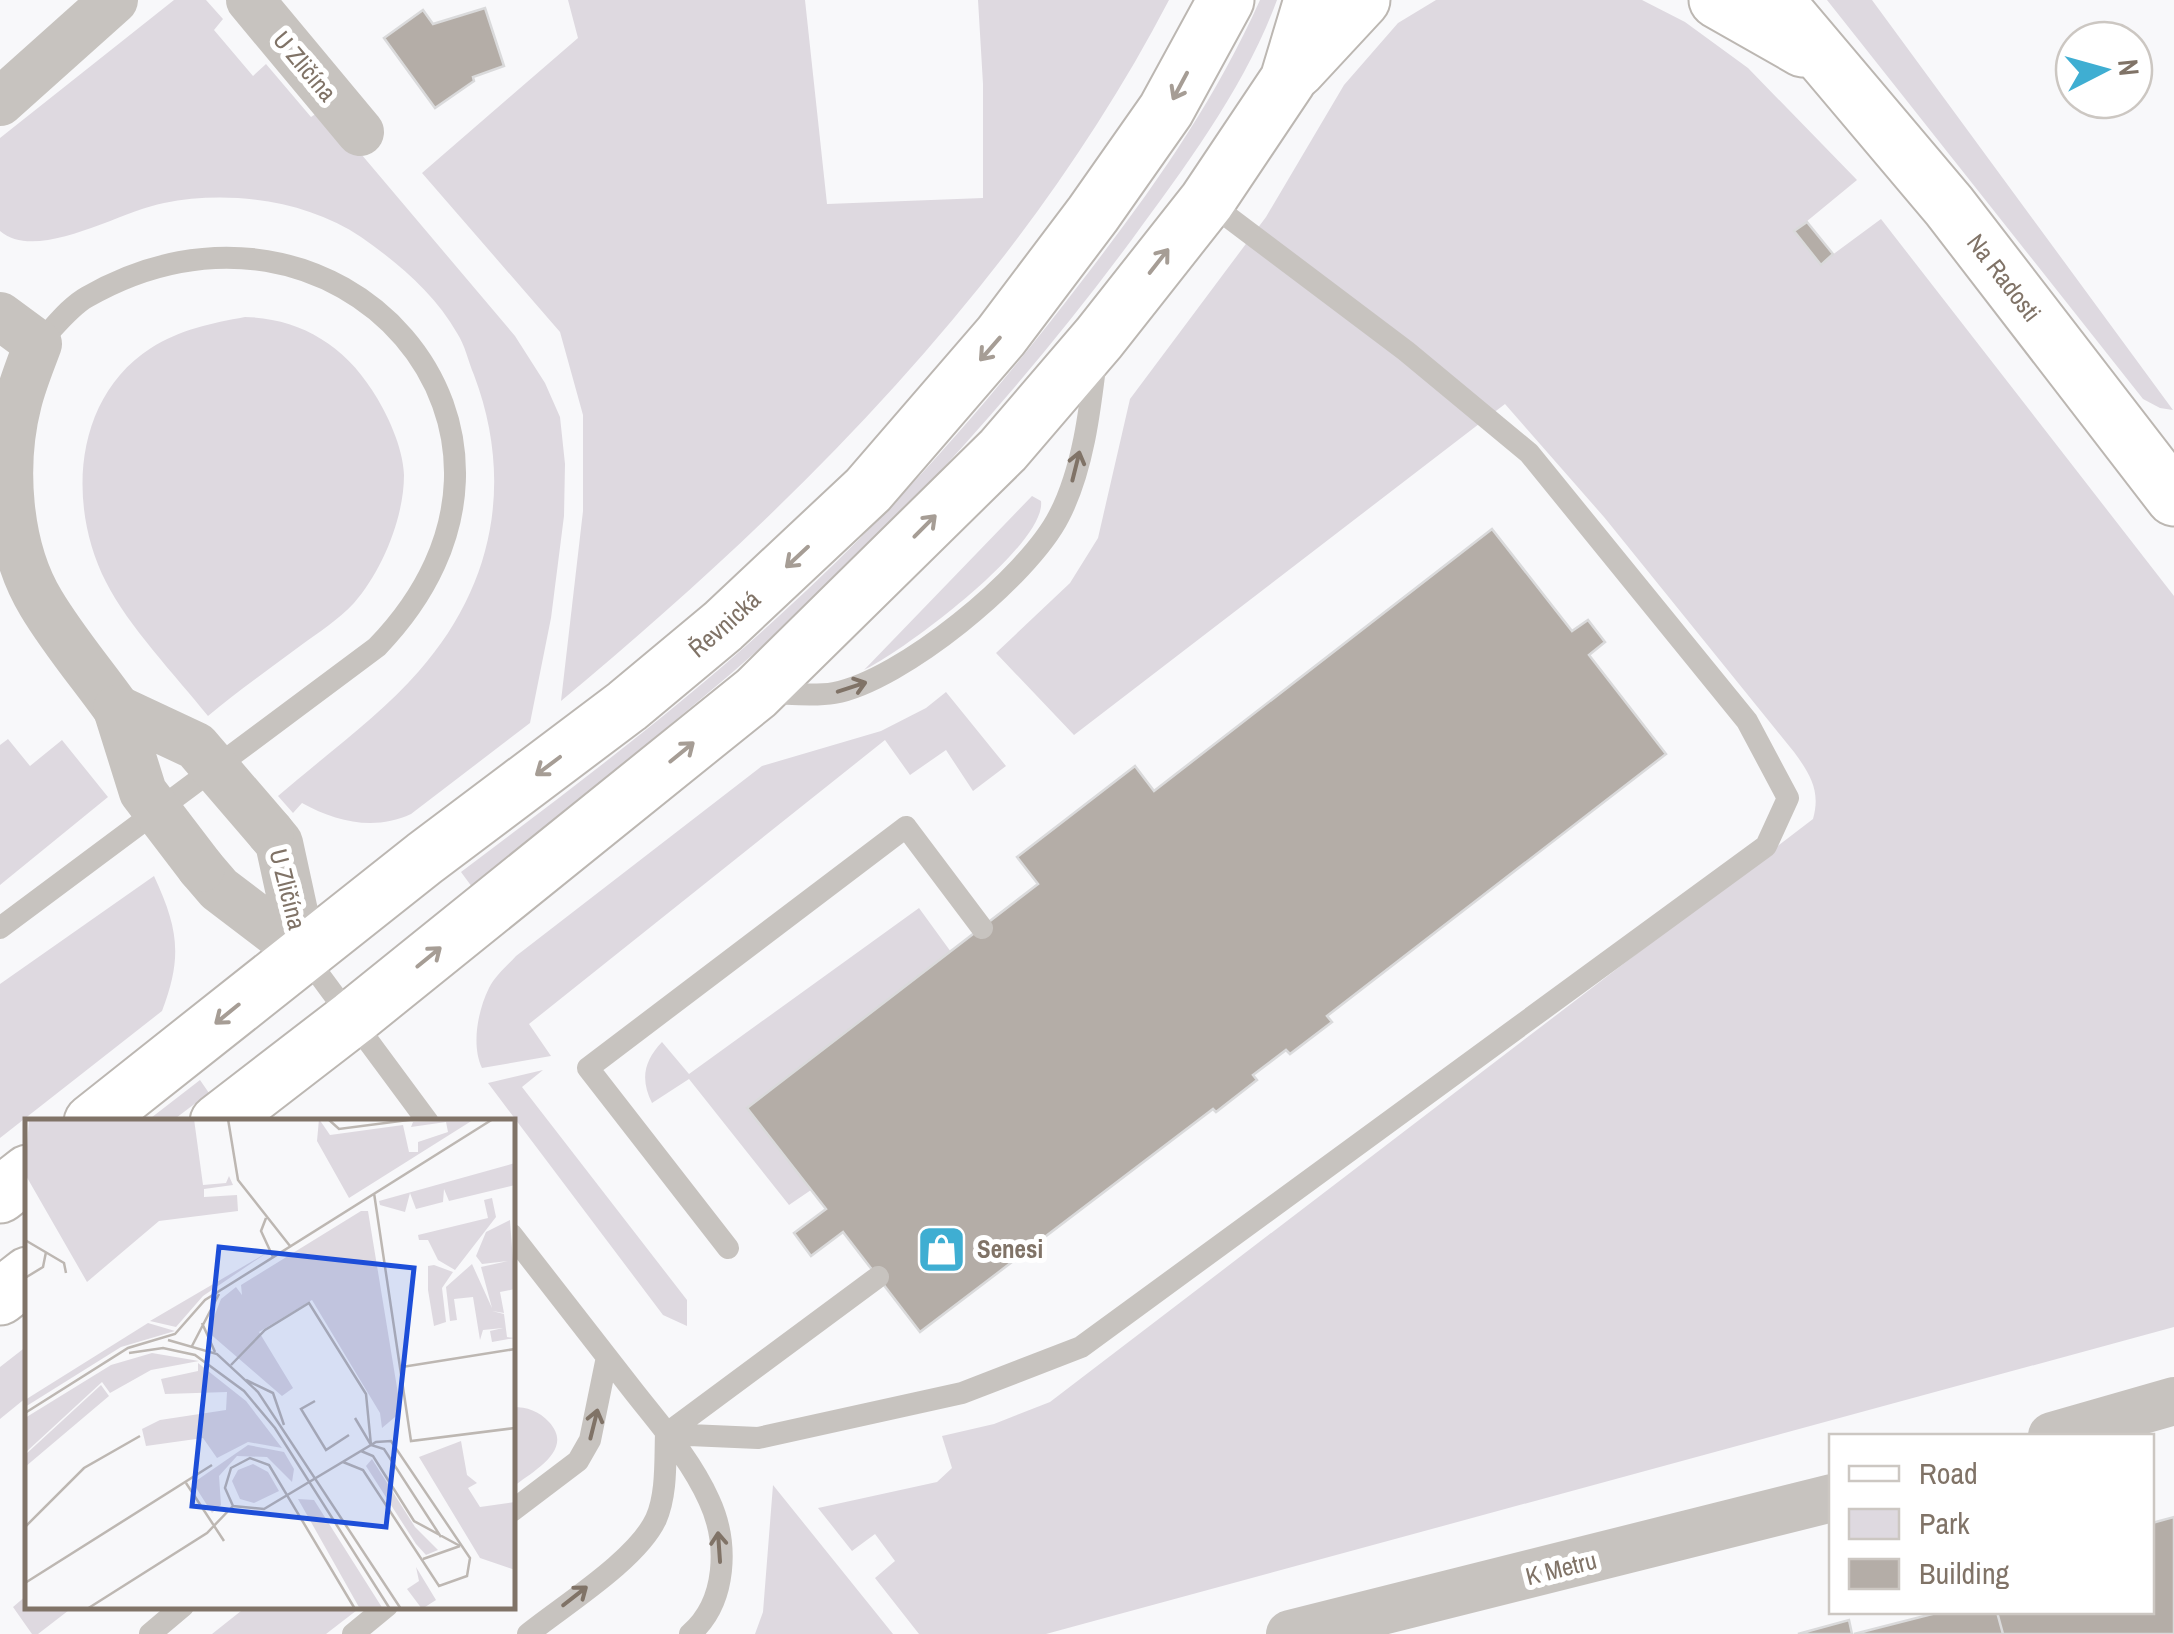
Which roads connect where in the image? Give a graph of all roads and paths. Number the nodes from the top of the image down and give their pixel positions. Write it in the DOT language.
graph roads {
  1 [pos="114,0"];
  2 [pos="250,0"];
  3 [pos="1226,0"];
  4 [pos="1312,0"];
  5 [pos="1362,0"];
  6 [pos="1717,0"];
  7 [pos="1775,0"];
  8 [pos="1827,63"];
  9 [pos="1288,80"];
  10 [pos="0,102"];
  11 [pos="360,132"];
  12 [pos="1207,201"];
  13 [pos="0,316"];
  14 [pos="1099,338"];
  15 [pos="38,344"];
  16 [pos="2158,467"];
  17 [pos="756,693"];
  18 [pos="117,709"];
  19 [pos="0,928"];
  20 [pos="982,928"];
  21 [pos="303,953"];
  22 [pos="353,1018"];
  23 [pos="96,1119"];
  24 [pos="222,1119"];
  25 [pos="426,1119"];
  26 [pos="25,1175"];
  27 [pos="0,1195"];
  28 [pos="515,1239"];
  29 [pos="728,1248"];
  30 [pos="25,1276"];
  31 [pos="878,1277"];
  32 [pos="0,1297"];
  33 [pos="607,1357"];
  34 [pos="2174,1401"];
  35 [pos="666,1434"];
  36 [pos="2059,1434"];
  37 [pos="1829,1499"];
  38 [pos="515,1509"];
  39 [pos="180,1609"];
  40 [pos="383,1609"];
  41 [pos="1345,1628"];
  42 [pos="150,1634"];
  43 [pos="352,1634"];
  44 [pos="528,1634"];
  45 [pos="690,1634"];
  46 [pos="1290,1634"];
  1 -- 10 [label="street"];
  2 -- 11 [label="street, U Zličína"];
  3 -- 21 [label="main road, Řevnická, one-way"];
  4 -- 9 [label="main road"];
  5 -- 9 [label="main road"];
  6 -- 8 [label="main road, Na Radosti"];
  7 -- 8 [label="main road, Na Radosti"];
  8 -- 16 [label="main road, Na Radosti"];
  9 -- 12 [label="main road"];
  14 -- 12 [label="main road, one-way"];
  12 -- 35 [label="lane"];
  13 -- 15 [label="street"];
  17 -- 14 [label="main road, one-way"];
  17 -- 14 [label="lane, one-way"];
  15 -- 18 [label="street, U Zličína"];
  15 -- 19 [label="lane"];
  22 -- 17 [label="main road, one-way"];
  18 -- 21 [label="street, U Zličína, bridge"];
  18 -- 21 [label="street, U Zličína, bridge"];
  20 -- 29 [label="lane"];
  21 -- 22 [label="lane"];
  21 -- 23 [label="main road, Řevnická, one-way"];
  22 -- 24 [label="main road"];
  22 -- 25 [label="lane"];
  26 -- 27 [label="main road"];
  28 -- 33 [label="lane"];
  30 -- 32 [label="main road"];
  31 -- 35 [label="lane"];
  33 -- 35 [label="lane"];
  38 -- 33 [label="lane, one-way"];
  34 -- 36 [label="street"];
  44 -- 35 [label="lane, one-way"];
  45 -- 35 [label="lane, one-way"];
  37 -- 41 [label="street, K Metru"];
  39 -- 42 [label="lane"];
  40 -- 43 [label="lane"];
  41 -- 46 [label="street, K Metru"];
}
